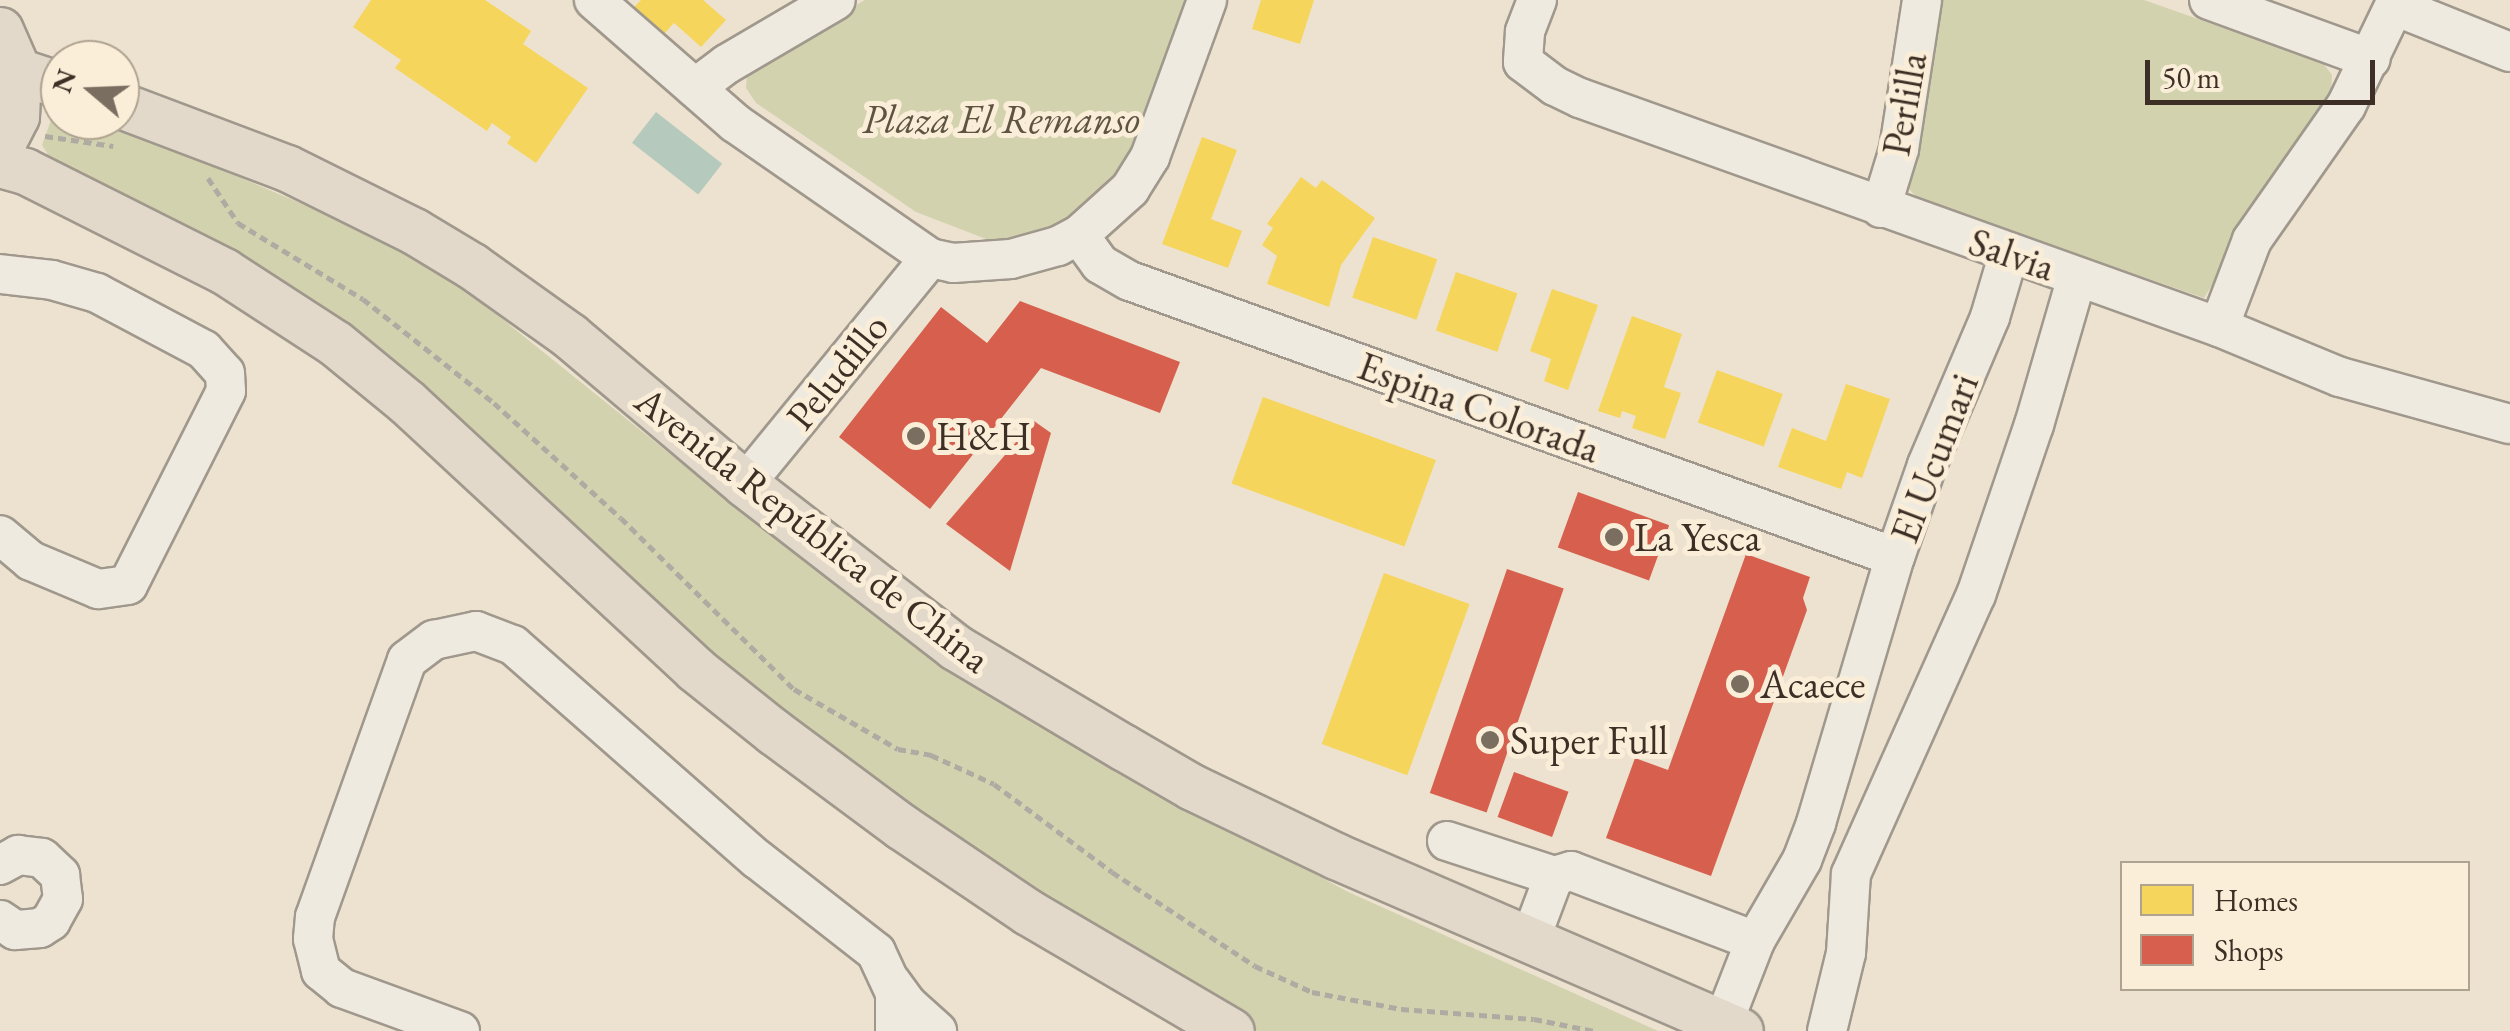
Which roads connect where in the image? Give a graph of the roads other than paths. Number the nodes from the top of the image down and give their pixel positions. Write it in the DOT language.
graph roads {
  1 [pos="594,0"];
  2 [pos="836,0"];
  3 [pos="1206,0"];
  4 [pos="1537,0"];
  5 [pos="1922,0"];
  6 [pos="2209,0"];
  7 [pos="2396,3"];
  8 [pos="0,30"];
  9 [pos="2510,52"];
  10 [pos="2371,58"];
  11 [pos="18,71"];
  12 [pos="40,78"];
  13 [pos="695,88"];
  14 [pos="140,131"];
  15 [pos="8,132"];
  16 [pos="0,164"];
  17 [pos="1881,208"];
  18 [pos="1079,235"];
  19 [pos="2009,253"];
  20 [pos="930,258"];
  21 [pos="0,274"];
  22 [pos="2077,277"];
  23 [pos="2219,327"];
  24 [pos="2510,424"];
  25 [pos="744,484"];
  26 [pos="0,535"];
  27 [pos="1895,558"];
  28 [pos="1447,842"];
  29 [pos="1802,860"];
  30 [pos="0,865"];
  31 [pos="1851,874"];
  32 [pos="1554,876"];
  33 [pos="0,920"];
  34 [pos="1530,940"];
  35 [pos="1754,941"];
  36 [pos="890,980"];
  37 [pos="1728,1029"];
  38 [pos="460,1031"];
  39 [pos="895,1031"];
  40 [pos="936,1031"];
  41 [pos="1231,1031"];
  42 [pos="1827,1031"];
  1 -- 13 [label="street"];
  2 -- 13 [label="street"];
  3 -- 18 [label="street"];
  4 -- 17 [label="street, Salvia"];
  5 -- 17 [label="street, Perlilla"];
  6 -- 10 [label="street"];
  7 -- 9 [label="street"];
  7 -- 10 [label="street"];
  8 -- 11 [label="main road"];
  10 -- 23 [label="street"];
  11 -- 12 [label="main road"];
  11 -- 15 [label="main road"];
  13 -- 20 [label="street"];
  14 -- 25 [label="main road, Avenida República de China"];
  16 -- 41 [label="main road"];
  17 -- 19 [label="street, Salvia"];
  18 -- 20 [label="street"];
  18 -- 27 [label="street, Espina Colorada"];
  19 -- 22 [label="street, Salvia"];
  19 -- 27 [label="street, El Ucumari"];
  20 -- 25 [label="street, Peludillo"];
  21 -- 26 [label="street"];
  22 -- 23 [label="street, Salvia"];
  22 -- 31 [label="street, El Ucumari"];
  23 -- 24 [label="street, Salvia"];
  25 -- 34 [label="main road, Avenida República de China"];
  27 -- 29 [label="street, El Ucumari"];
  28 -- 32 [label="street"];
  29 -- 31 [label="street"];
  29 -- 35 [label="street, El Ucumari"];
  30 -- 33 [label="street"];
  31 -- 42 [label="street, El Ucumari"];
  32 -- 34 [label="street"];
  32 -- 35 [label="street"];
  34 -- 37 [label="main road, Avenida República de China"];
  35 -- 37 [label="street, El Ucumari"];
  36 -- 38 [label="street"];
  36 -- 39 [label="street"];
  36 -- 40 [label="street"];
}
